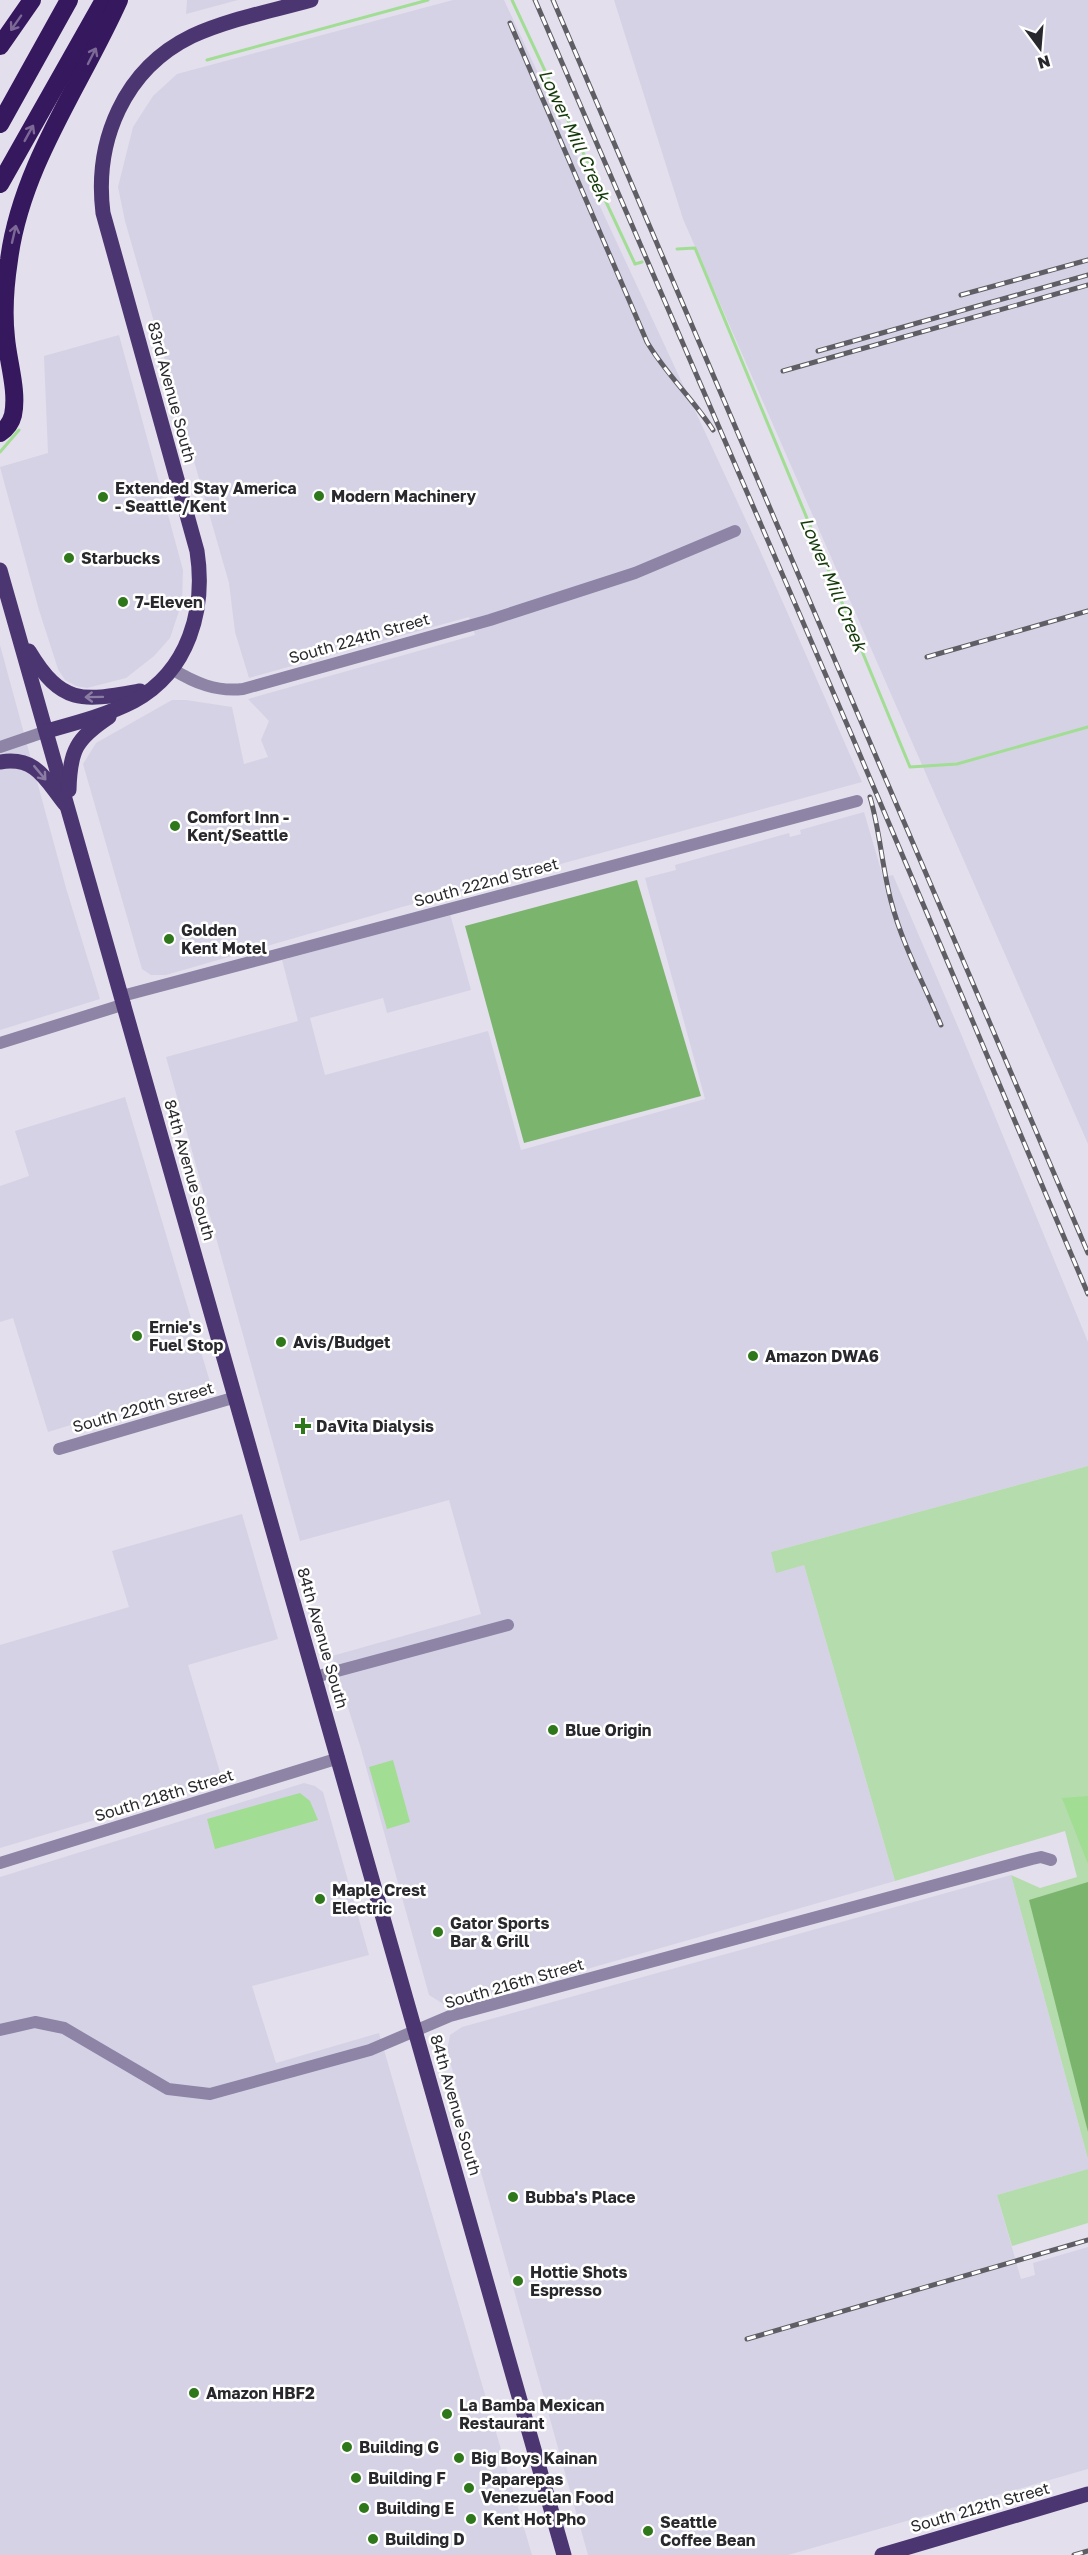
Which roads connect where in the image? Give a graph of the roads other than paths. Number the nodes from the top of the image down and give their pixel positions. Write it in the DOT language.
graph roads {
  1 [pos="32,0"];
  2 [pos="69,0"];
  3 [pos="104,0"];
  4 [pos="119,0"];
  5 [pos="311,0"];
  6 [pos="0,46"];
  7 [pos="0,124"];
  8 [pos="0,184"];
  9 [pos="0,433"];
  10 [pos="735,531"];
  11 [pos="0,570"];
  12 [pos="18,633"];
  13 [pos="172,669"];
  14 [pos="152,689"];
  15 [pos="128,704"];
  16 [pos="47,730"];
  17 [pos="0,747"];
  18 [pos="0,762"];
  19 [pos="857,801"];
  20 [pos="69,808"];
  21 [pos="123,1000"];
  22 [pos="0,1043"];
  23 [pos="236,1397"];
  24 [pos="59,1449"];
  25 [pos="508,1626"];
  26 [pos="315,1677"];
  27 [pos="339,1758"];
  28 [pos="1051,1860"];
  29 [pos="0,1863"];
  30 [pos="0,2030"];
  31 [pos="416,2030"];
  32 [pos="1088,2494"];
  33 [pos="564,2555"];
  34 [pos="882,2555"];
  1 -- 6 [label="highway, one-way"];
  2 -- 7 [label="highway"];
  8 -- 3 [label="highway, one-way"];
  9 -- 4 [label="highway, one-way"];
  5 -- 13 [label="main road, 83rd Avenue South"];
  10 -- 13 [label="street, South 224th Street"];
  11 -- 12 [label="main road"];
  14 -- 12 [label="main road, one-way"];
  12 -- 16 [label="main road, 84th Avenue South"];
  13 -- 14 [label="main road"];
  14 -- 15 [label="main road"];
  15 -- 16 [label="main road"];
  15 -- 20 [label="main road"];
  16 -- 17 [label="street"];
  16 -- 20 [label="main road, 84th Avenue South"];
  18 -- 20 [label="main road, one-way"];
  19 -- 21 [label="street, South 222nd Street"];
  20 -- 21 [label="main road, 84th Avenue South"];
  21 -- 22 [label="street, South 222nd Street"];
  21 -- 23 [label="main road, 84th Avenue South"];
  23 -- 24 [label="street, South 220th Street"];
  23 -- 26 [label="main road, 84th Avenue South"];
  25 -- 26 [label="street"];
  26 -- 27 [label="main road, 84th Avenue South"];
  27 -- 29 [label="street, South 218th Street"];
  27 -- 31 [label="main road, 84th Avenue South"];
  28 -- 31 [label="street, South 216th Street"];
  30 -- 31 [label="street, South 216th Street"];
  31 -- 33 [label="main road, 84th Avenue South"];
  32 -- 34 [label="main road, South 212th Street"];
}
